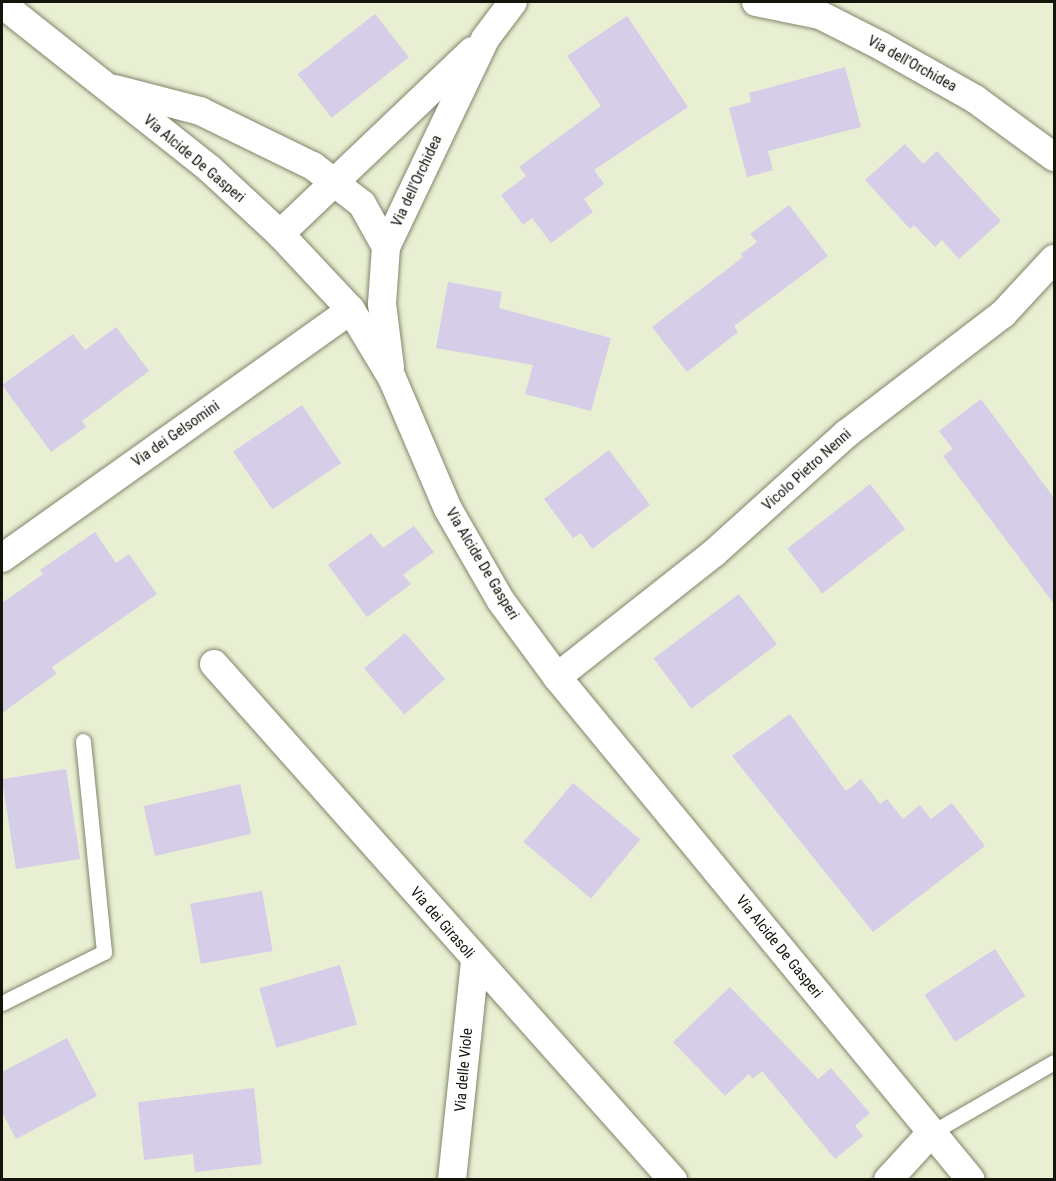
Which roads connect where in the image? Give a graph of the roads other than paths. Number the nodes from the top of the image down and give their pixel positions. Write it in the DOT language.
graph roads {
  1 [pos="513,2"];
  2 [pos="756,2"];
  3 [pos="2,4"];
  4 [pos="485,39"];
  5 [pos="106,86"];
  6 [pos="1054,157"];
  7 [pos="334,182"];
  8 [pos="280,234"];
  9 [pos="386,247"];
  10 [pos="1054,259"];
  11 [pos="351,310"];
  12 [pos="392,378"];
  13 [pos="2,558"];
  14 [pos="214,664"];
  15 [pos="557,677"];
  16 [pos="83,741"];
  17 [pos="475,960"];
  18 [pos="2,1003"];
  19 [pos="1054,1062"];
  20 [pos="931,1133"];
  21 [pos="452,1179"];
  22 [pos="673,1179"];
  23 [pos="888,1179"];
  24 [pos="971,1179"];
  1 -- 4 [label="street, Via dell'Orchidea"];
  2 -- 6 [label="street, Via dell'Orchidea"];
  3 -- 5 [label="street, Via Alcide De Gasperi"];
  4 -- 7 [label="street"];
  4 -- 9 [label="street, Via dell'Orchidea"];
  5 -- 7 [label="street"];
  5 -- 8 [label="street, Via Alcide De Gasperi"];
  7 -- 8 [label="street"];
  7 -- 9 [label="street"];
  8 -- 11 [label="street, Via Alcide De Gasperi"];
  9 -- 12 [label="street, Via dell'Orchidea"];
  10 -- 15 [label="street, Vicolo Pietro Nenni"];
  11 -- 12 [label="street, Via Alcide De Gasperi"];
  11 -- 13 [label="street, Via dei Gelsomini"];
  12 -- 15 [label="street, Via Alcide De Gasperi"];
  14 -- 17 [label="street, Via dei Girasoli"];
  15 -- 20 [label="street, Via Alcide De Gasperi"];
  16 -- 18 [label="lane"];
  17 -- 21 [label="street, Via delle Viole"];
  17 -- 22 [label="street, Via dei Girasoli"];
  19 -- 20 [label="lane"];
  20 -- 23 [label="street"];
  20 -- 24 [label="street, Via Alcide De Gasperi"];
}
